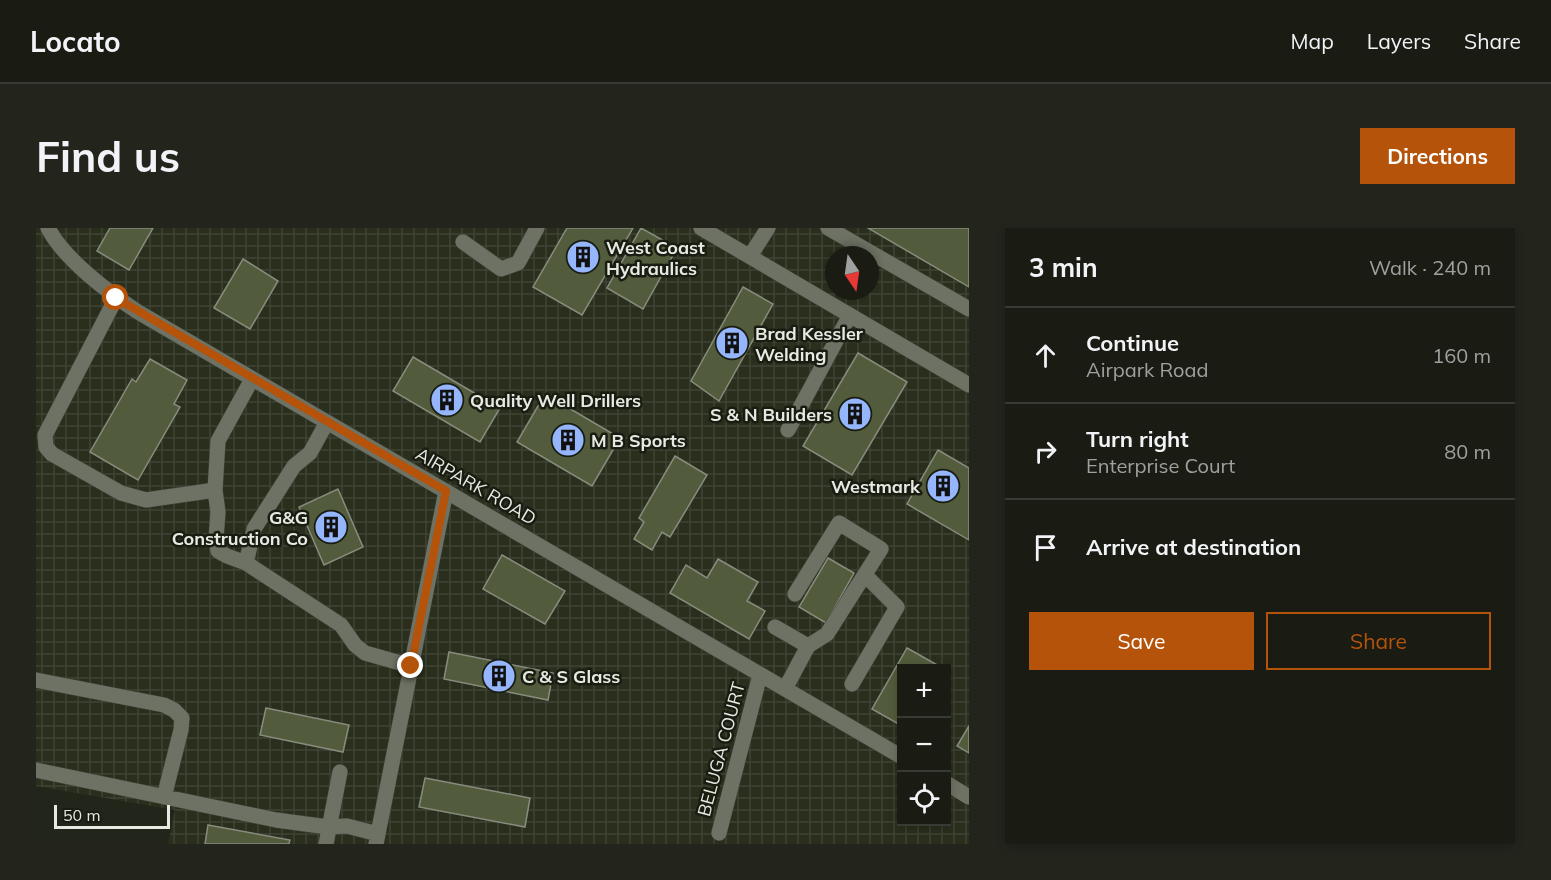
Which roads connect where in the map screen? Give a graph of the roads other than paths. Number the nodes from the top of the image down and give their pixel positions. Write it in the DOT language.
graph roads {
  1 [pos="48,228"];
  2 [pos="537,228"];
  3 [pos="701,228"];
  4 [pos="768,228"];
  5 [pos="828,228"];
  6 [pos="463,242"];
  7 [pos="750,256"];
  8 [pos="116,298"];
  9 [pos="969,309"];
  10 [pos="850,315"];
  11 [pos="252,379"];
  12 [pos="969,385"];
  13 [pos="327,422"];
  14 [pos="788,430"];
  15 [pos="215,490"];
  16 [pos="446,491"];
  17 [pos="246,563"];
  18 [pos="865,575"];
  19 [pos="795,594"];
  20 [pos="775,627"];
  21 [pos="808,646"];
  22 [pos="411,666"];
  23 [pos="760,675"];
  24 [pos="36,680"];
  25 [pos="852,684"];
  26 [pos="785,689"];
  27 [pos="897,754"];
  28 [pos="36,770"];
  29 [pos="340,772"];
  30 [pos="951,786"];
  31 [pos="164,797"];
  32 [pos="969,797"];
  33 [pos="328,827"];
  34 [pos="719,833"];
  35 [pos="377,839"];
  36 [pos="326,844"];
  1 -- 8 [label="street, AIRPARK ROAD"];
  2 -- 6 [label="street"];
  3 -- 7 [label="street"];
  4 -- 7 [label="street"];
  5 -- 9 [label="street"];
  7 -- 10 [label="street"];
  8 -- 11 [label="street, AIRPARK ROAD"];
  8 -- 15 [label="street"];
  10 -- 12 [label="street"];
  10 -- 14 [label="street"];
  11 -- 13 [label="street, AIRPARK ROAD"];
  11 -- 15 [label="street"];
  13 -- 16 [label="street, AIRPARK ROAD"];
  13 -- 17 [label="street"];
  15 -- 17 [label="street"];
  16 -- 22 [label="street"];
  16 -- 23 [label="street, AIRPARK ROAD"];
  17 -- 22 [label="street"];
  18 -- 19 [label="street"];
  18 -- 21 [label="street"];
  18 -- 25 [label="street"];
  20 -- 21 [label="street"];
  21 -- 26 [label="street"];
  22 -- 35 [label="street"];
  23 -- 26 [label="street, AIRPARK ROAD"];
  23 -- 34 [label="street, BELUGA COURT"];
  24 -- 31 [label="street"];
  26 -- 27 [label="street, AIRPARK ROAD"];
  28 -- 31 [label="street"];
  29 -- 33 [label="street"];
  30 -- 32 [label="street"];
  31 -- 33 [label="street"];
  33 -- 35 [label="street"];
  33 -- 36 [label="street"];
}
